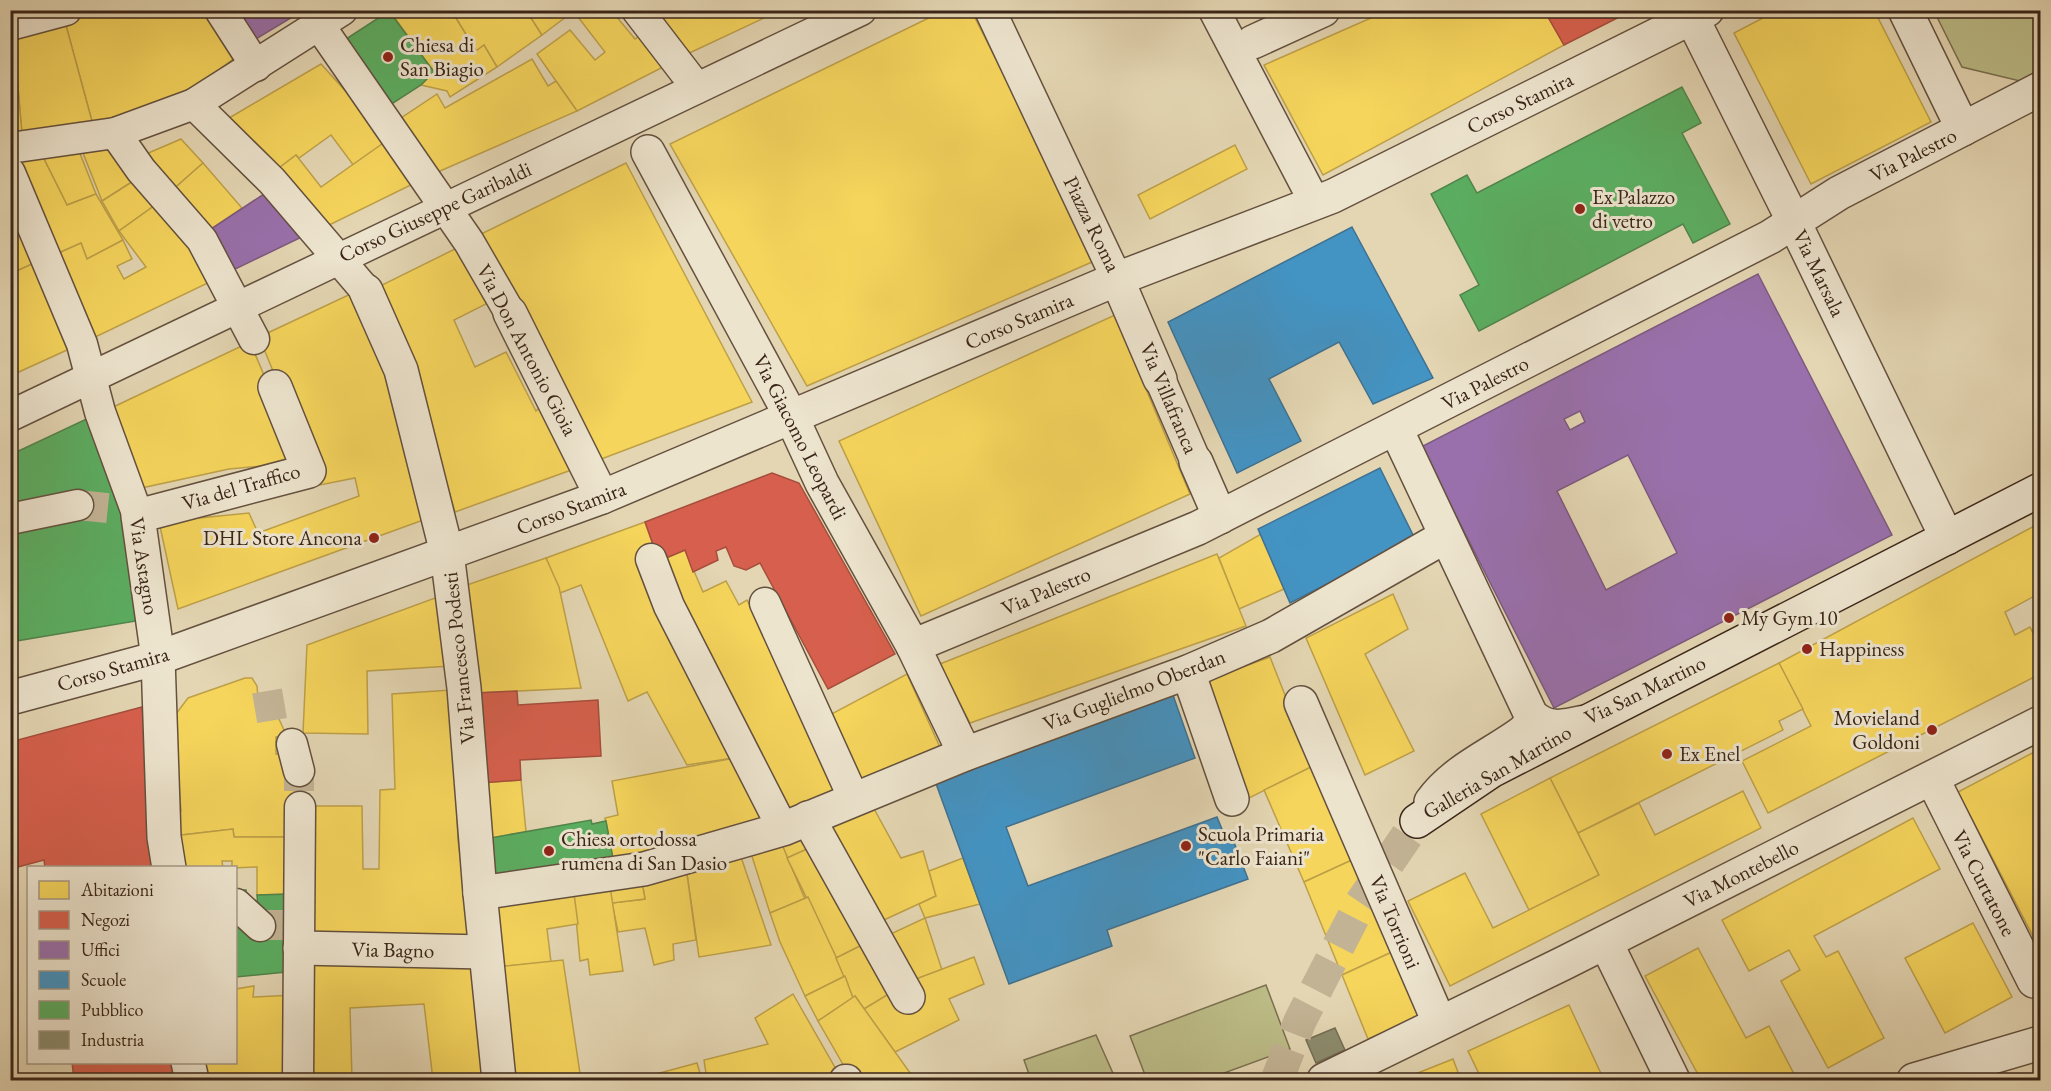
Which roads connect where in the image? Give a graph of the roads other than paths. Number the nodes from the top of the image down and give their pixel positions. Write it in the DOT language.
graph roads {
  1 [pos="66,10"];
  2 [pos="220,10"];
  3 [pos="637,10"];
  4 [pos="861,10"];
  5 [pos="990,10"];
  6 [pos="1214,10"];
  7 [pos="1323,10"];
  8 [pos="1905,10"];
  9 [pos="1695,13"];
  10 [pos="331,18"];
  11 [pos="10,26"];
  12 [pos="1252,42"];
  13 [pos="256,66"];
  14 [pos="697,88"];
  15 [pos="2040,88"];
  16 [pos="194,104"];
  17 [pos="630,121"];
  18 [pos="1963,129"];
  19 [pos="115,133"];
  20 [pos="10,148"];
  21 [pos="648,152"];
  22 [pos="10,173"];
  23 [pos="1324,199"];
  24 [pos="445,207"];
  25 [pos="1794,222"];
  26 [pos="338,258"];
  27 [pos="1117,279"];
  28 [pos="366,291"];
  29 [pos="238,307"];
  30 [pos="510,313"];
  31 [pos="254,339"];
  32 [pos="92,379"];
  33 [pos="1160,379"];
  34 [pos="275,387"];
  35 [pos="13,408"];
  36 [pos="792,418"];
  37 [pos="1396,429"];
  38 [pos="1196,462"];
  39 [pos="2040,490"];
  40 [pos="602,497"];
  41 [pos="78,505"];
  42 [pos="132,513"];
  43 [pos="1220,517"];
  44 [pos="10,519"];
  45 [pos="1446,536"];
  46 [pos="1947,538"];
  47 [pos="447,553"];
  48 [pos="651,559"];
  49 [pos="765,603"];
  50 [pos="913,646"];
  51 [pos="158,658"];
  52 [pos="1188,672"];
  53 [pos="10,698"];
  54 [pos="1300,703"];
  55 [pos="1531,715"];
  56 [pos="1585,722"];
  57 [pos="2040,723"];
  58 [pos="965,753"];
  59 [pos="1932,778"];
  60 [pos="854,799"];
  61 [pos="1232,799"];
  62 [pos="300,807"];
  63 [pos="796,824"];
  64 [pos="169,866"];
  65 [pos="480,893"];
  66 [pos="237,905"];
  67 [pos="260,926"];
  68 [pos="298,932"];
  69 [pos="1606,943"];
  70 [pos="485,952"];
  71 [pos="2040,977"];
  72 [pos="908,997"];
  73 [pos="1439,1022"];
  74 [pos="2040,1043"];
  75 [pos="189,1064"];
  76 [pos="192,1080"];
  77 [pos="298,1080"];
  78 [pos="499,1080"];
  79 [pos="1324,1080"];
  80 [pos="1673,1080"];
  81 [pos="1914,1080"];
  1 -- 11 [label="street"];
  2 -- 13 [label="street"];
  3 -- 14 [label="street"];
  4 -- 14 [label="street, Corso Giuseppe Garibaldi"];
  5 -- 27 [label="street, Piazza Roma"];
  6 -- 23 [label="street"];
  7 -- 12 [label="street"];
  8 -- 18 [label="street"];
  9 -- 23 [label="street, Corso Stamira"];
  9 -- 25 [label="street, Via Marsala"];
  10 -- 13 [label="street"];
  10 -- 24 [label="street, Via Don Antonio Gioia"];
  13 -- 16 [label="street"];
  14 -- 17 [label="street, Corso Giuseppe Garibaldi"];
  15 -- 18 [label="street, Via Palestro"];
  16 -- 19 [label="street"];
  16 -- 26 [label="street, Via Francesco Podesti"];
  17 -- 21 [label="street, Via Giacomo Leopardi"];
  17 -- 24 [label="street, Corso Giuseppe Garibaldi"];
  18 -- 25 [label="street, Via Palestro"];
  19 -- 20 [label="street"];
  19 -- 29 [label="street"];
  21 -- 36 [label="street, Via Giacomo Leopardi"];
  22 -- 32 [label="street, Via Astagno"];
  23 -- 27 [label="street, Piazza Roma"];
  24 -- 26 [label="street, Corso Giuseppe Garibaldi"];
  24 -- 30 [label="street, Via Don Antonio Gioia"];
  25 -- 37 [label="street, Via Palestro"];
  25 -- 46 [label="street, Via Marsala"];
  26 -- 28 [label="street, Via Francesco Podesti"];
  26 -- 29 [label="street, Corso Giuseppe Garibaldi"];
  27 -- 33 [label="street, Via Villafranca"];
  27 -- 36 [label="street, Corso Stamira"];
  28 -- 47 [label="street, Via Francesco Podesti"];
  29 -- 31 [label="street"];
  29 -- 32 [label="street, Corso Giuseppe Garibaldi"];
  30 -- 40 [label="street, Via Don Antonio Gioia"];
  32 -- 35 [label="street, Corso Giuseppe Garibaldi"];
  32 -- 42 [label="street, Via Astagno"];
  33 -- 38 [label="street, Via Villafranca"];
  34 -- 42 [label="street, Via del Traffico"];
  36 -- 40 [label="street, Corso Stamira"];
  36 -- 50 [label="street, Via Giacomo Leopardi"];
  37 -- 43 [label="street, Via Palestro"];
  37 -- 45 [label="street"];
  38 -- 43 [label="street, Via Villafranca"];
  39 -- 46 [label="street, Via San Martino"];
  40 -- 47 [label="street, Corso Stamira"];
  41 -- 44 [label="street"];
  42 -- 51 [label="street, Via Astagno"];
  43 -- 50 [label="street, Via Palestro"];
  45 -- 52 [label="street, Via Guglielmo Oberdan"];
  45 -- 55 [label="street"];
  46 -- 56 [label="street, Via San Martino"];
  47 -- 51 [label="street, Corso Stamira"];
  47 -- 65 [label="street, Via Francesco Podesti"];
  48 -- 63 [label="street"];
  49 -- 60 [label="street"];
  50 -- 58 [label="street, Via Giacomo Leopardi"];
  51 -- 53 [label="street, Corso Stamira"];
  51 -- 64 [label="street, Via Astagno"];
  52 -- 58 [label="street, Via Guglielmo Oberdan"];
  52 -- 61 [label="street"];
  54 -- 73 [label="street, Via Torrioni"];
  55 -- 56 [label="street, Via San Martino"];
  55 -- 56 [label="street, Galleria San Martino"];
  57 -- 59 [label="street, Via Montebello"];
  58 -- 60 [label="street, Via Guglielmo Oberdan"];
  59 -- 69 [label="street, Via Montebello"];
  59 -- 71 [label="street, Via Curtatone"];
  60 -- 63 [label="street, Via Guglielmo Oberdan"];
  62 -- 68 [label="street"];
  63 -- 65 [label="street, Via Guglielmo Oberdan"];
  63 -- 72 [label="street"];
  65 -- 70 [label="street, Via Francesco Podesti"];
  66 -- 67 [label="street"];
  68 -- 70 [label="street, Via Bagno"];
  68 -- 77 [label="street"];
  69 -- 73 [label="street, Via Montebello"];
  69 -- 80 [label="street"];
  70 -- 78 [label="street, Via Francesco Podesti"];
  73 -- 79 [label="street"];
  74 -- 81 [label="street"];
  75 -- 76 [label="street"];
}
